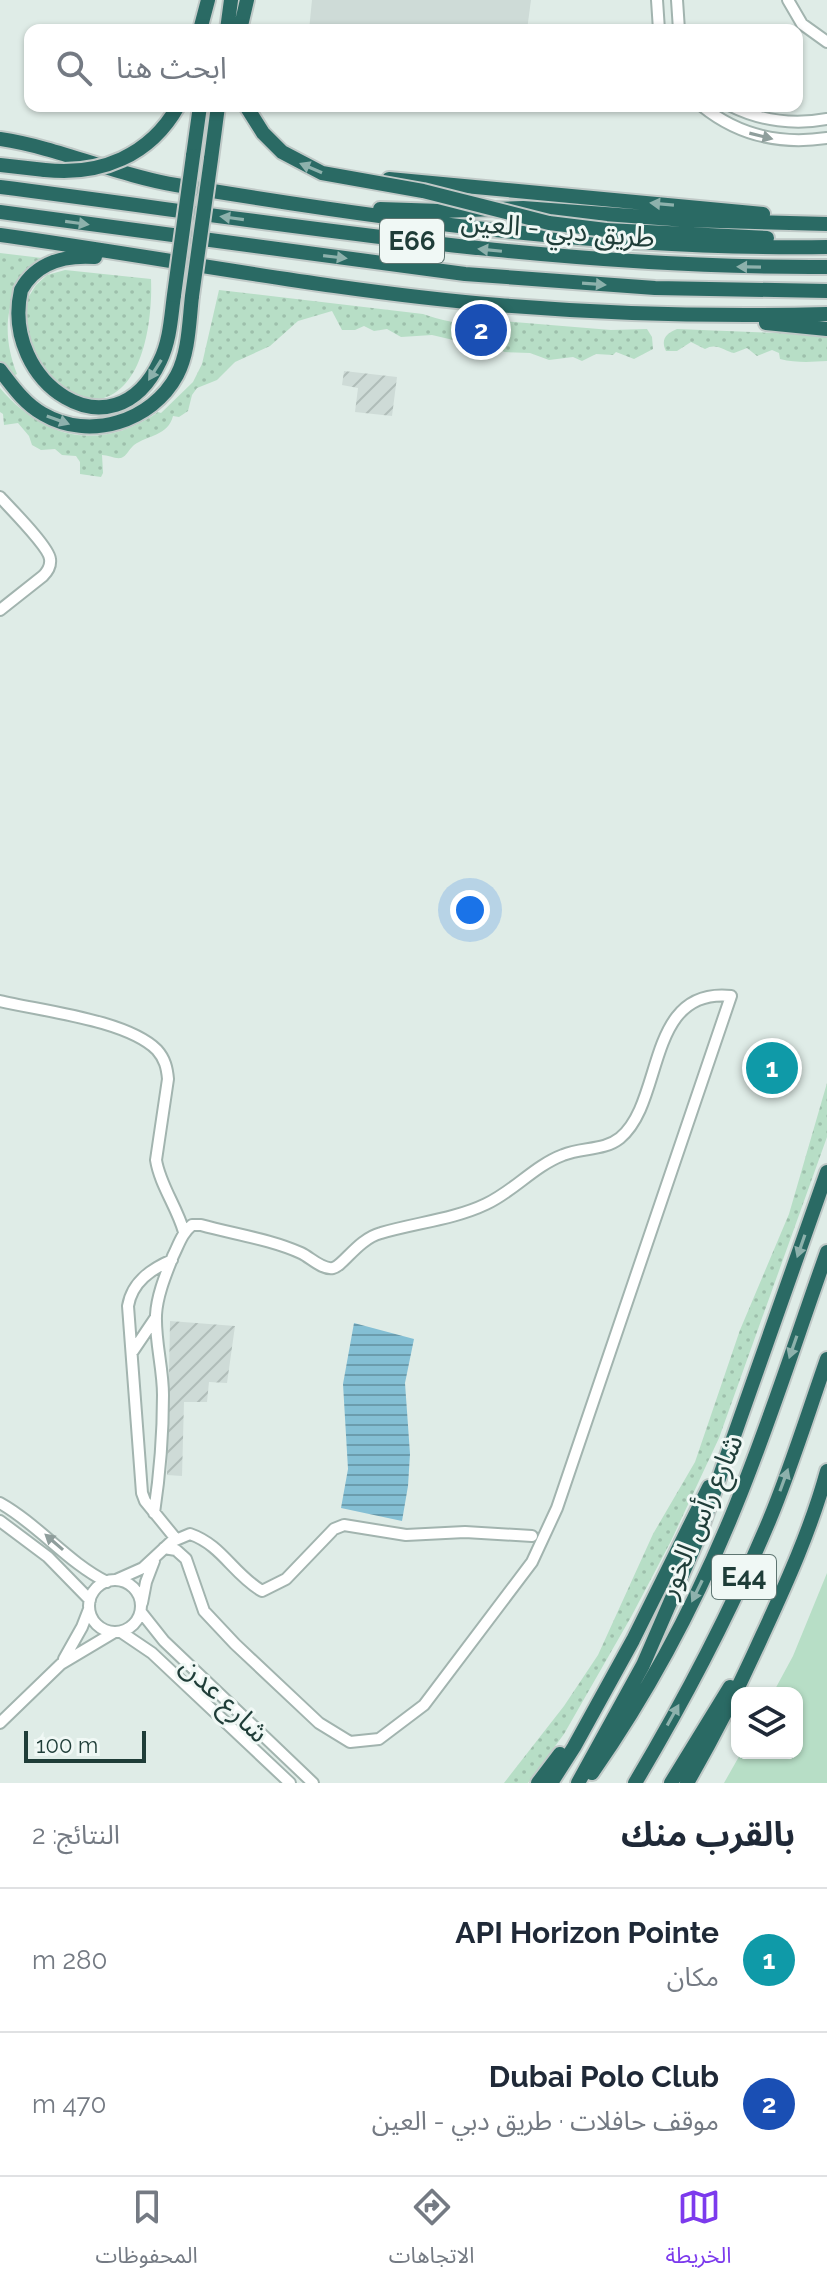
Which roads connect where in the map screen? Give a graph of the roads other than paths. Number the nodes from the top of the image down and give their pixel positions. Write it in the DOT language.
graph roads {
  1 [pos="209,0"];
  2 [pos="231,0"];
  3 [pos="244,0"];
  4 [pos="657,0"];
  5 [pos="677,0"];
  6 [pos="788,0"];
  7 [pos="202,24"];
  8 [pos="210,24"];
  9 [pos="228,24"];
  10 [pos="241,24"];
  11 [pos="659,24"];
  12 [pos="679,24"];
  13 [pos="802,24"];
  14 [pos="803,25"];
  15 [pos="827,42"];
  16 [pos="174,112"];
  17 [pos="199,112"];
  18 [pos="217,112"];
  19 [pos="250,112"];
  20 [pos="711,112"];
  21 [pos="745,112"];
  22 [pos="827,119"];
  23 [pos="827,138"];
  24 [pos="0,139"];
  25 [pos="0,165"];
  26 [pos="347,178"];
  27 [pos="0,187"];
  28 [pos="316,206"];
  29 [pos="0,212"];
  30 [pos="794,221"];
  31 [pos="827,224"];
  32 [pos="0,235"];
  33 [pos="827,240"];
  34 [pos="827,247"];
  35 [pos="129,253"];
  36 [pos="827,267"];
  37 [pos="827,291"];
  38 [pos="827,314"];
  39 [pos="731,317"];
  40 [pos="827,329"];
  41 [pos="0,370"];
  42 [pos="0,497"];
  43 [pos="0,610"];
  44 [pos="0,1001"];
  45 [pos="827,1172"];
  46 [pos="184,1232"];
  47 [pos="827,1252"];
  48 [pos="172,1260"];
  49 [pos="156,1317"];
  50 [pos="133,1351"];
  51 [pos="827,1359"];
  52 [pos="743,1414"];
  53 [pos="827,1471"];
  54 [pos="0,1503"];
  55 [pos="154,1513"];
  56 [pos="0,1521"];
  57 [pos="532,1536"];
  58 [pos="176,1539"];
  59 [pos="164,1548"];
  60 [pos="155,1560"];
  61 [pos="112,1581"];
  62 [pos="90,1604"];
  63 [pos="141,1608"];
  64 [pos="117,1632"];
  65 [pos="762,1636"];
  66 [pos="61,1664"];
  67 [pos="594,1709"];
  68 [pos="0,1723"];
  69 [pos="290,1783"];
  70 [pos="313,1783"];
  71 [pos="538,1783"];
  72 [pos="551,1783"];
  73 [pos="581,1783"];
  74 [pos="635,1783"];
  75 [pos="671,1783"];
  76 [pos="687,1783"];
  1 -- 7 [label="highway"];
  1 -- 8 [label="highway"];
  2 -- 9 [label="highway"];
  3 -- 10 [label="highway"];
  4 -- 11 [label="street"];
  5 -- 12 [label="street"];
  6 -- 13 [label="street"];
  14 -- 15 [label="street"];
  16 -- 25 [label="highway, bridge"];
  17 -- 35 [label="highway, one-way, bridge"];
  41 -- 18 [label="highway, one-way, bridge"];
  26 -- 19 [label="highway, one-way, bridge"];
  20 -- 23 [label="street, one-way"];
  21 -- 22 [label="street"];
  24 -- 28 [label="highway"];
  30 -- 26 [label="highway, one-way, bridge"];
  26 -- 33 [label="highway, bridge"];
  36 -- 27 [label="highway, طريق دبي - العين / E66, one-way"];
  28 -- 30 [label="highway"];
  28 -- 34 [label="highway"];
  29 -- 37 [label="highway, طريق دبي - العين / E66, one-way"];
  30 -- 31 [label="highway"];
  32 -- 35 [label="highway"];
  35 -- 39 [label="highway"];
  38 -- 39 [label="highway"];
  39 -- 40 [label="highway"];
  42 -- 43 [label="street"];
  44 -- 46 [label="street"];
  45 -- 52 [label="highway, one-way"];
  46 -- 48 [label="street"];
  46 -- 59 [label="street"];
  47 -- 73 [label="highway, شارع رأس الخور / E44, one-way"];
  48 -- 49 [label="street"];
  48 -- 50 [label="street"];
  49 -- 50 [label="street"];
  49 -- 55 [label="street"];
  50 -- 55 [label="street"];
  74 -- 51 [label="highway, E44, one-way"];
  52 -- 67 [label="highway"];
  52 -- 73 [label="highway"];
  53 -- 65 [label="highway"];
  61 -- 54 [label="street, one-way"];
  55 -- 58 [label="street"];
  56 -- 62 [label="street"];
  57 -- 58 [label="street"];
  58 -- 59 [label="street"];
  59 -- 60 [label="street"];
  60 -- 61 [label="street"];
  60 -- 63 [label="street"];
  61 -- 62 [label="street"];
  61 -- 63 [label="street"];
  62 -- 64 [label="street"];
  62 -- 66 [label="street"];
  63 -- 64 [label="street"];
  63 -- 70 [label="street, شارع عدن"];
  64 -- 66 [label="street"];
  64 -- 69 [label="street, شارع عدن"];
  65 -- 75 [label="highway"];
  65 -- 76 [label="highway"];
  66 -- 68 [label="street"];
  67 -- 71 [label="highway"];
  67 -- 72 [label="highway"];
}
